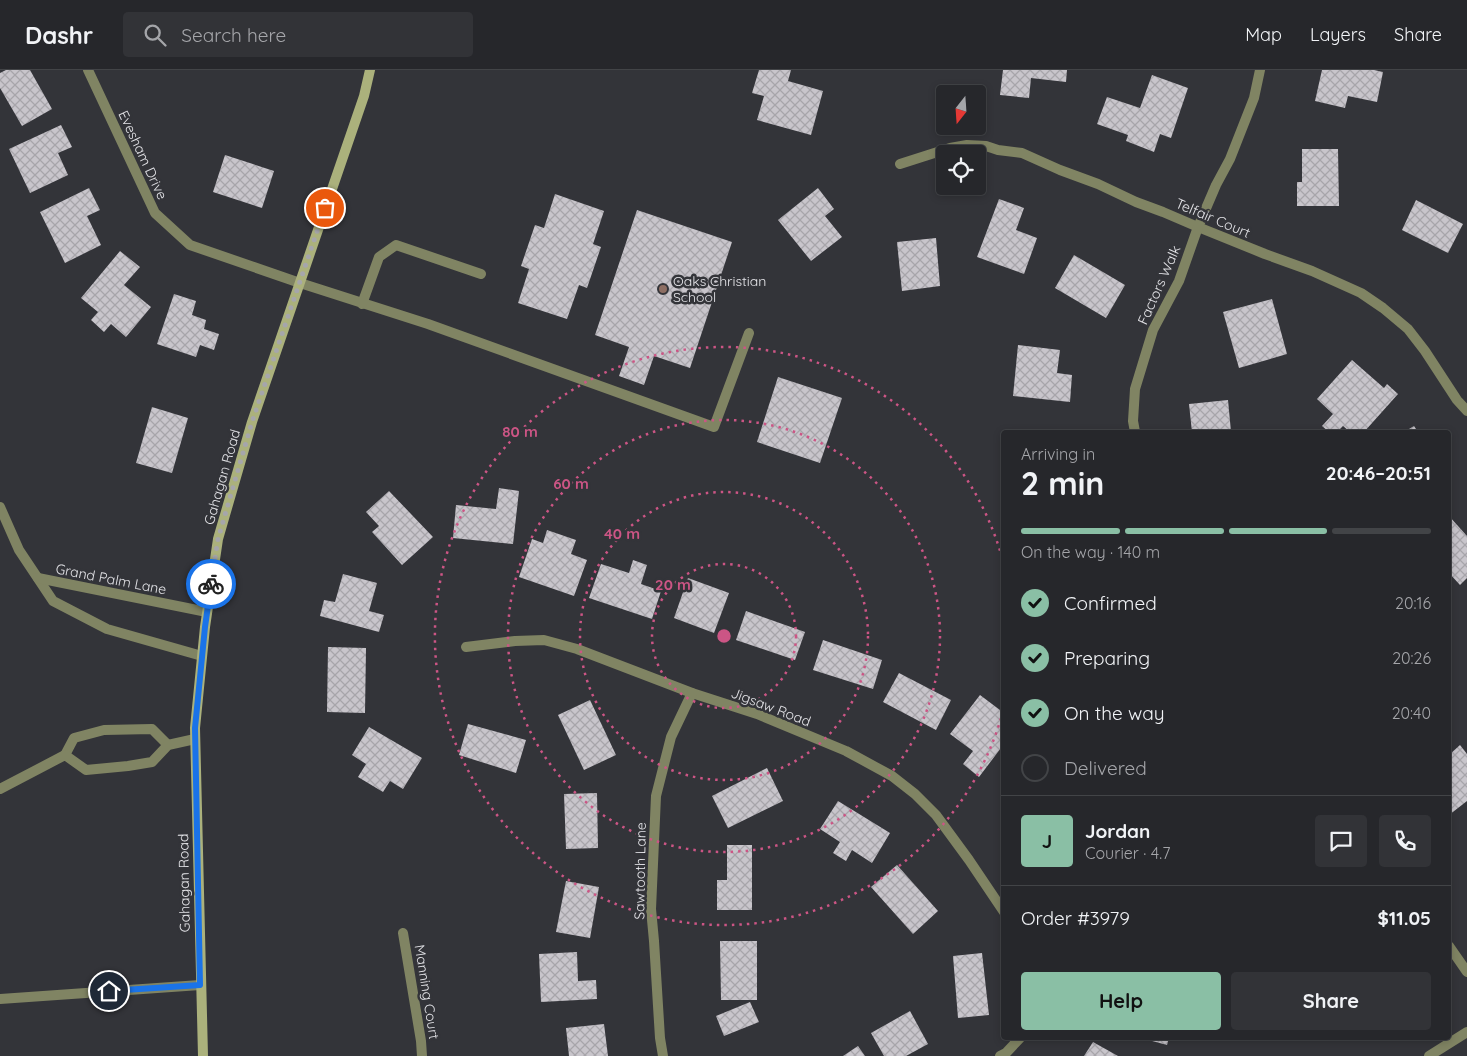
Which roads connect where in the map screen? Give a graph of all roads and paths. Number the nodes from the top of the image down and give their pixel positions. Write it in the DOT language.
graph roads {
  1 [pos="88,70"];
  2 [pos="370,70"];
  3 [pos="1260,70"];
  4 [pos="900,164"];
  5 [pos="1198,228"];
  6 [pos="481,274"];
  7 [pos="300,283"];
  8 [pos="362,304"];
  9 [pos="749,332"];
  10 [pos="1467,411"];
  11 [pos="1134,430"];
  12 [pos="0,507"];
  13 [pos="38,578"];
  14 [pos="207,612"];
  15 [pos="466,647"];
  16 [pos="202,656"];
  17 [pos="692,693"];
  18 [pos="195,739"];
  19 [pos="168,745"];
  20 [pos="65,755"];
  21 [pos="0,789"];
  22 [pos="1001,908"];
  23 [pos="404,933"];
  24 [pos="1451,949"];
  25 [pos="1467,972"];
  26 [pos="200,985"];
  27 [pos="0,999"];
  28 [pos="1467,1032"];
  29 [pos="1018,1040"];
  30 [pos="202,1056"];
  31 [pos="422,1056"];
  32 [pos="663,1056"];
  33 [pos="1000,1056"];
  34 [pos="1429,1056"];
  1 -- 7 [label="street, Evesham Drive"];
  2 -- 7 [label="street, Gahagan Road"];
  3 -- 5 [label="street, Factors Walk"];
  4 -- 5 [label="street, Telfair Court"];
  5 -- 10 [label="street, Telfair Court"];
  5 -- 11 [label="street, Factors Walk"];
  6 -- 8 [label="street"];
  7 -- 8 [label="street, Evesham Drive"];
  7 -- 14 [label="street, Gahagan Road"];
  8 -- 9 [label="street, Evesham Drive"];
  12 -- 13 [label="street, Grand Palm Lane"];
  13 -- 14 [label="street, Grand Palm Lane"];
  13 -- 16 [label="street, Grand Palm Lane"];
  14 -- 16 [label="street, Gahagan Road"];
  15 -- 17 [label="street, Jigsaw Road"];
  16 -- 18 [label="street, Gahagan Road"];
  17 -- 22 [label="street, Jigsaw Road"];
  17 -- 32 [label="street, Sawtooth Lane"];
  18 -- 19 [label="street"];
  18 -- 26 [label="street, Gahagan Road"];
  19 -- 20 [label="street"];
  19 -- 20 [label="street"];
  20 -- 21 [label="street"];
  23 -- 31 [label="street, Manning Court"];
  24 -- 25 [label="street"];
  26 -- 27 [label="street"];
  26 -- 30 [label="street, Gahagan Road"];
  28 -- 34 [label="street"];
  29 -- 33 [label="street"];
}
